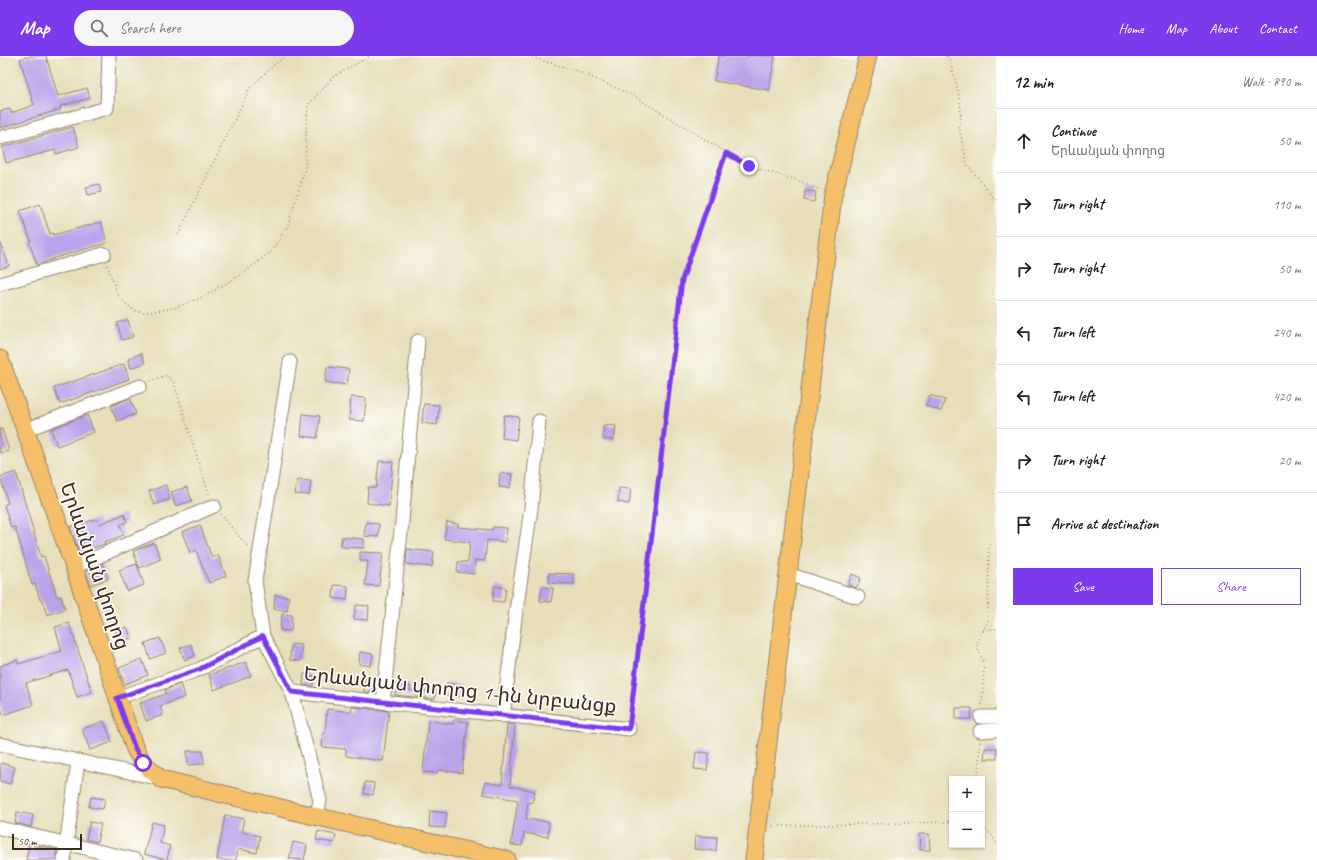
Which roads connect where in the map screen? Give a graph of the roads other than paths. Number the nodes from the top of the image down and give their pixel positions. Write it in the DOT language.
graph roads {
  1 [pos="109,56"];
  2 [pos="868,56"];
  3 [pos="0,138"];
  4 [pos="104,254"];
  5 [pos="0,284"];
  6 [pos="418,341"];
  7 [pos="0,359"];
  8 [pos="290,362"];
  9 [pos="140,386"];
  10 [pos="539,421"];
  11 [pos="25,430"];
  12 [pos="214,506"];
  13 [pos="74,567"];
  14 [pos="788,574"];
  15 [pos="858,596"];
  16 [pos="263,636"];
  17 [pos="292,692"];
  18 [pos="117,698"];
  19 [pos="383,702"];
  20 [pos="503,716"];
  21 [pos="981,717"];
  22 [pos="997,717"];
  23 [pos="629,729"];
  24 [pos="997,730"];
  25 [pos="980,731"];
  26 [pos="0,744"];
  27 [pos="78,762"];
  28 [pos="161,779"];
  29 [pos="316,817"];
  30 [pos="0,828"];
  31 [pos="67,844"];
  32 [pos="64,860"];
  33 [pos="136,860"];
  34 [pos="506,860"];
  35 [pos="754,860"];
  1 -- 3 [label="street"];
  2 -- 14 [label="main road"];
  4 -- 5 [label="street"];
  6 -- 19 [label="street"];
  7 -- 11 [label="main road, Երևանյան փողոց"];
  8 -- 16 [label="street, Երևանյան փողոց 1-ին նրբանցք"];
  9 -- 11 [label="street"];
  10 -- 20 [label="street"];
  11 -- 13 [label="main road, Երևանյան փողոց"];
  12 -- 13 [label="street"];
  13 -- 18 [label="main road, Երևանյան փողոց"];
  14 -- 15 [label="street"];
  14 -- 35 [label="main road"];
  16 -- 17 [label="street, Երևանյան փողոց 1-ին նրբանցք"];
  16 -- 18 [label="street"];
  17 -- 19 [label="street, Երևանյան փողոց 1-ին նրբանցք"];
  17 -- 29 [label="street"];
  18 -- 28 [label="main road, Երևանյան փողոց"];
  19 -- 20 [label="street, Երևանյան փողոց 1-ին նրբանցք"];
  20 -- 23 [label="street, Երևանյան փողոց 1-ին նրբանցք"];
  21 -- 22 [label="street"];
  24 -- 25 [label="street"];
  26 -- 27 [label="street"];
  27 -- 28 [label="street"];
  27 -- 31 [label="street"];
  28 -- 29 [label="main road"];
  29 -- 34 [label="main road"];
  30 -- 31 [label="street"];
  31 -- 32 [label="street"];
  31 -- 33 [label="street"];
}
